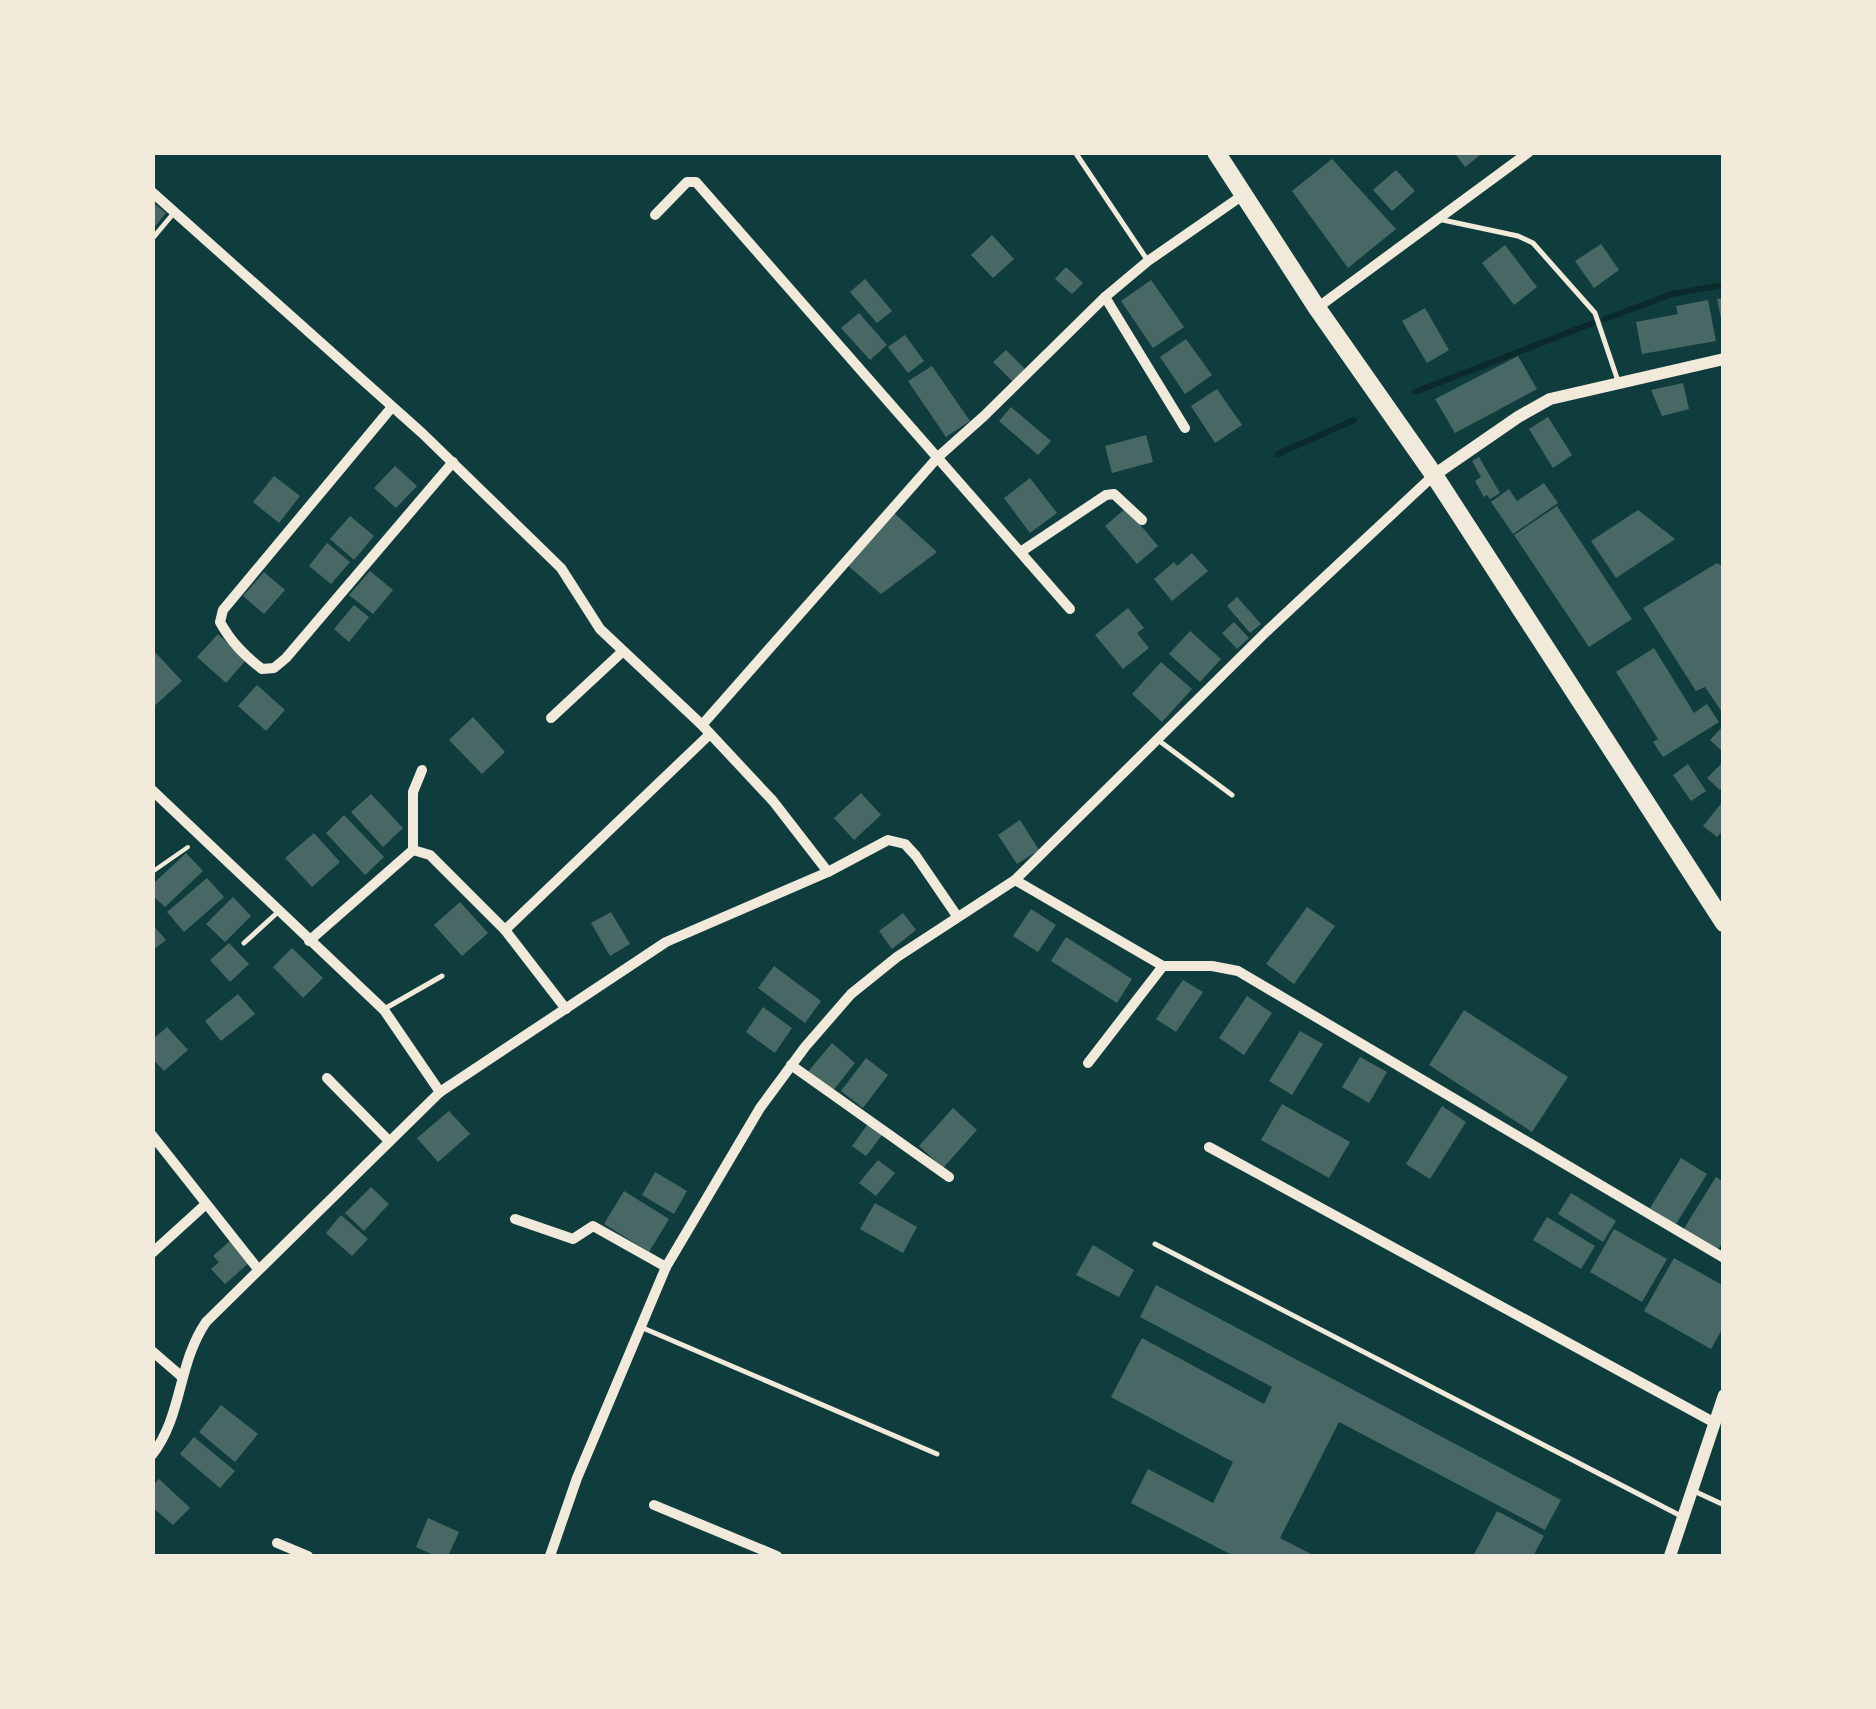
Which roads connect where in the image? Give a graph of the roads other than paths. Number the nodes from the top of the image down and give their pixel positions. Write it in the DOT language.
graph roads {
  1 [pos="1075,152"];
  2 [pos="1216,152"];
  3 [pos="1529,152"];
  4 [pos="152,192"];
  5 [pos="1243,195"];
  6 [pos="175,212"];
  7 [pos="656,215"];
  8 [pos="1438,219"];
  9 [pos="152,240"];
  10 [pos="1148,261"];
  11 [pos="1106,297"];
  12 [pos="1318,308"];
  13 [pos="1724,360"];
  14 [pos="1620,384"];
  15 [pos="392,407"];
  16 [pos="1185,428"];
  17 [pos="938,457"];
  18 [pos="453,462"];
  19 [pos="1434,475"];
  20 [pos="1142,520"];
  21 [pos="1022,551"];
  22 [pos="1070,609"];
  23 [pos="622,652"];
  24 [pos="550,718"];
  25 [pos="706,730"];
  26 [pos="1158,740"];
  27 [pos="422,770"];
  28 [pos="152,790"];
  29 [pos="1232,796"];
  30 [pos="412,850"];
  31 [pos="828,872"];
  32 [pos="1015,880"];
  33 [pos="278,912"];
  34 [pos="957,916"];
  35 [pos="1724,924"];
  36 [pos="505,930"];
  37 [pos="309,941"];
  38 [pos="244,943"];
  39 [pos="1163,966"];
  40 [pos="442,976"];
  41 [pos="566,1009"];
  42 [pos="384,1010"];
  43 [pos="1088,1063"];
  44 [pos="791,1065"];
  45 [pos="326,1078"];
  46 [pos="440,1092"];
  47 [pos="152,1135"];
  48 [pos="388,1140"];
  49 [pos="1208,1148"];
  50 [pos="948,1177"];
  51 [pos="206,1204"];
  52 [pos="514,1219"];
  53 [pos="1155,1244"];
  54 [pos="152,1252"];
  55 [pos="1724,1258"];
  56 [pos="666,1267"];
  57 [pos="258,1269"];
  58 [pos="640,1326"];
  59 [pos="152,1351"];
  60 [pos="181,1376"];
  61 [pos="1724,1395"];
  62 [pos="1715,1423"];
  63 [pos="937,1454"];
  64 [pos="152,1455"];
  65 [pos="1691,1490"];
  66 [pos="654,1504"];
  67 [pos="1724,1505"];
  68 [pos="1682,1517"];
  69 [pos="277,1543"];
  70 [pos="308,1556"];
  71 [pos="550,1556"];
  72 [pos="776,1556"];
  73 [pos="1670,1556"];
  1 -- 10 [label="lane"];
  2 -- 5 [label="highway"];
  3 -- 8 [label="street"];
  4 -- 6 [label="street"];
  5 -- 10 [label="street"];
  5 -- 12 [label="highway"];
  6 -- 9 [label="lane"];
  6 -- 15 [label="street"];
  7 -- 17 [label="street"];
  8 -- 12 [label="street"];
  8 -- 14 [label="lane"];
  10 -- 11 [label="street"];
  11 -- 16 [label="street"];
  11 -- 17 [label="street"];
  12 -- 19 [label="highway"];
  13 -- 14 [label="street"];
  14 -- 19 [label="street"];
  15 -- 18 [label="street"];
  15 -- 18 [label="street"];
  17 -- 21 [label="street"];
  17 -- 25 [label="street"];
  18 -- 23 [label="street"];
  19 -- 26 [label="street"];
  19 -- 35 [label="highway"];
  20 -- 21 [label="street"];
  21 -- 22 [label="street"];
  23 -- 24 [label="street"];
  23 -- 25 [label="street"];
  25 -- 31 [label="street"];
  25 -- 36 [label="street"];
  26 -- 29 [label="lane"];
  26 -- 32 [label="street"];
  27 -- 30 [label="street"];
  28 -- 33 [label="street"];
  30 -- 36 [label="street"];
  30 -- 37 [label="street"];
  31 -- 34 [label="street"];
  31 -- 41 [label="street"];
  32 -- 34 [label="street"];
  32 -- 39 [label="street"];
  33 -- 37 [label="street"];
  33 -- 38 [label="lane"];
  34 -- 44 [label="street"];
  36 -- 41 [label="street"];
  37 -- 42 [label="street"];
  39 -- 43 [label="street"];
  39 -- 55 [label="street"];
  40 -- 42 [label="lane"];
  41 -- 46 [label="street"];
  42 -- 46 [label="street"];
  44 -- 50 [label="street"];
  44 -- 56 [label="street"];
  45 -- 48 [label="street"];
  46 -- 48 [label="street"];
  47 -- 51 [label="street"];
  48 -- 57 [label="street"];
  49 -- 62 [label="street"];
  51 -- 54 [label="street"];
  51 -- 57 [label="street"];
  52 -- 56 [label="street"];
  53 -- 68 [label="lane"];
  56 -- 58 [label="street"];
  57 -- 60 [label="street"];
  58 -- 63 [label="lane"];
  58 -- 71 [label="street"];
  59 -- 60 [label="street"];
  60 -- 64 [label="street"];
  61 -- 62 [label="street"];
  62 -- 65 [label="street"];
  65 -- 67 [label="lane"];
  65 -- 68 [label="street"];
  66 -- 72 [label="street"];
  68 -- 73 [label="street"];
  69 -- 70 [label="street"];
}
